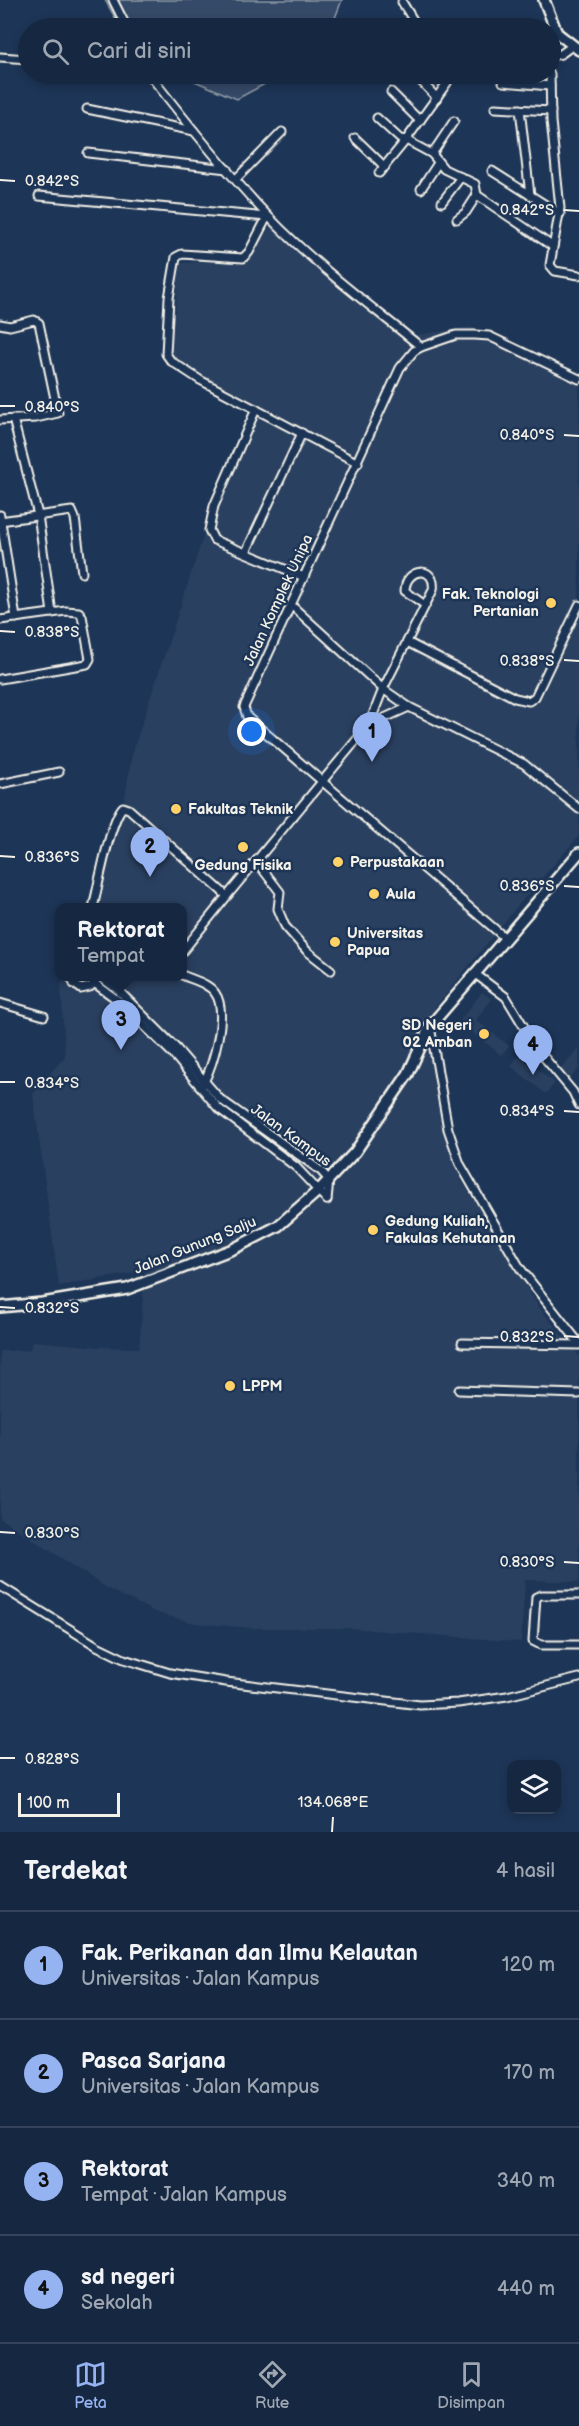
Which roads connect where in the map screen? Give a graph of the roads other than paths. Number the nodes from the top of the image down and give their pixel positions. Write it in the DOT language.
graph roads {
  1 [pos="112,0"];
  2 [pos="544,0"];
  3 [pos="402,2"];
  4 [pos="122,18"];
  5 [pos="412,18"];
  6 [pos="551,18"];
  7 [pos="561,36"];
  8 [pos="575,48"];
  9 [pos="561,54"];
  10 [pos="0,57"];
  11 [pos="18,58"];
  12 [pos="157,84"];
  13 [pos="424,84"];
  14 [pos="446,84"];
  15 [pos="526,84"];
  16 [pos="550,86"];
  17 [pos="391,92"];
  18 [pos="437,98"];
  19 [pos="495,108"];
  20 [pos="87,109"];
  21 [pos="520,109"];
  22 [pos="551,111"];
  23 [pos="377,118"];
  24 [pos="420,121"];
  25 [pos="454,121"];
  26 [pos="194,131"];
  27 [pos="282,132"];
  28 [pos="355,138"];
  29 [pos="406,140"];
  30 [pos="88,153"];
  31 [pos="432,154"];
  32 [pos="438,163"];
  33 [pos="228,170"];
  34 [pos="492,171"];
  35 [pos="461,177"];
  36 [pos="236,180"];
  37 [pos="421,189"];
  38 [pos="477,195"];
  39 [pos="530,195"];
  40 [pos="39,196"];
  41 [pos="442,202"];
  42 [pos="560,214"];
  43 [pos="268,217"];
  44 [pos="457,219"];
  45 [pos="552,246"];
  46 [pos="579,275"];
  47 [pos="0,324"];
  48 [pos="421,347"];
  49 [pos="579,379"];
  50 [pos="256,410"];
  51 [pos="13,419"];
  52 [pos="0,420"];
  53 [pos="302,433"];
  54 [pos="358,463"];
  55 [pos="38,515"];
  56 [pos="0,519"];
  57 [pos="246,552"];
  58 [pos="82,573"];
  59 [pos="304,577"];
  60 [pos="291,605"];
  61 [pos="425,605"];
  62 [pos="579,605"];
  63 [pos="52,613"];
  64 [pos="16,618"];
  65 [pos="0,620"];
  66 [pos="407,642"];
  67 [pos="0,679"];
  68 [pos="383,689"];
  69 [pos="409,707"];
  70 [pos="369,725"];
  71 [pos="59,772"];
  72 [pos="321,781"];
  73 [pos="0,784"];
  74 [pos="579,809"];
  75 [pos="579,853"];
  76 [pos="257,862"];
  77 [pos="227,896"];
  78 [pos="94,903"];
  79 [pos="504,937"];
  80 [pos="187,947"];
  81 [pos="331,970"];
  82 [pos="474,973"];
  83 [pos="187,977"];
  84 [pos="73,981"];
  85 [pos="94,981"];
  86 [pos="98,981"];
  87 [pos="0,1003"];
  88 [pos="44,1016"];
  89 [pos="430,1026"];
  90 [pos="211,1064"];
  91 [pos="192,1072"];
  92 [pos="203,1084"];
  93 [pos="579,1106"];
  94 [pos="328,1180"];
  95 [pos="318,1191"];
  96 [pos="0,1308"];
  97 [pos="462,1343"];
  98 [pos="579,1344"];
  99 [pos="459,1390"];
  100 [pos="579,1394"];
  101 [pos="0,1586"];
  102 [pos="579,1595"];
  103 [pos="579,1645"];
  104 [pos="579,1678"];
  1 -- 4 [label="street"];
  2 -- 6 [label="main road"];
  3 -- 5 [label="street"];
  7 -- 8 [label="main road"];
  8 -- 9 [label="street"];
  10 -- 11 [label="street"];
  12 -- 26 [label="street"];
  13 -- 18 [label="street"];
  14 -- 18 [label="street"];
  15 -- 16 [label="street"];
  16 -- 22 [label="street"];
  17 -- 24 [label="street"];
  18 -- 24 [label="street"];
  19 -- 21 [label="street"];
  20 -- 26 [label="street"];
  21 -- 22 [label="street"];
  21 -- 39 [label="street"];
  22 -- 42 [label="street"];
  23 -- 29 [label="street"];
  24 -- 29 [label="street"];
  25 -- 31 [label="street"];
  26 -- 33 [label="street"];
  27 -- 36 [label="street"];
  28 -- 29 [label="street"];
  29 -- 31 [label="street"];
  30 -- 33 [label="street"];
  31 -- 32 [label="street"];
  32 -- 35 [label="street"];
  32 -- 37 [label="street"];
  33 -- 36 [label="street"];
  34 -- 39 [label="street"];
  35 -- 38 [label="street"];
  35 -- 41 [label="street"];
  36 -- 43 [label="street"];
  38 -- 44 [label="street"];
  38 -- 45 [label="street"];
  39 -- 42 [label="street"];
  40 -- 43 [label="street"];
  42 -- 45 [label="street"];
  43 -- 48 [label="street"];
  43 -- 50 [label="street"];
  45 -- 46 [label="street"];
  47 -- 51 [label="street"];
  48 -- 49 [label="street, Jalan Komplek Unipa"];
  48 -- 54 [label="street, Jalan Komplek Unipa"];
  50 -- 53 [label="street"];
  50 -- 57 [label="street"];
  51 -- 52 [label="street"];
  51 -- 55 [label="street"];
  53 -- 54 [label="street"];
  53 -- 57 [label="street"];
  54 -- 59 [label="street, Jalan Komplek Unipa"];
  55 -- 56 [label="street"];
  55 -- 58 [label="street"];
  55 -- 63 [label="street"];
  56 -- 64 [label="street"];
  57 -- 59 [label="street"];
  59 -- 60 [label="street, Jalan Komplek Unipa"];
  60 -- 68 [label="street"];
  60 -- 72 [label="street, Jalan Komplek Unipa"];
  61 -- 61 [label="street"];
  61 -- 66 [label="street"];
  62 -- 66 [label="street"];
  63 -- 64 [label="street"];
  63 -- 67 [label="street"];
  64 -- 65 [label="street"];
  66 -- 68 [label="street"];
  68 -- 69 [label="street"];
  68 -- 70 [label="street"];
  69 -- 70 [label="street"];
  69 -- 74 [label="street"];
  70 -- 72 [label="street"];
  71 -- 73 [label="street"];
  72 -- 76 [label="street"];
  72 -- 79 [label="street, Jalan Komplek Unipa"];
  75 -- 79 [label="main road, Jalan Gunung Salju"];
  76 -- 77 [label="street"];
  76 -- 81 [label="street"];
  77 -- 78 [label="street"];
  77 -- 80 [label="street"];
  79 -- 82 [label="main road, Jalan Gunung Salju"];
  82 -- 89 [label="main road, Jalan Gunung Salju"];
  82 -- 93 [label="street"];
  83 -- 90 [label="street"];
  84 -- 85 [label="street, Jalan Kampus"];
  86 -- 91 [label="street, Jalan Kampus"];
  87 -- 88 [label="street"];
  89 -- 94 [label="main road, Jalan Gunung Salju"];
  89 -- 98 [label="street"];
  90 -- 91 [label="street"];
  90 -- 92 [label="street"];
  91 -- 92 [label="street, Jalan Kampus"];
  92 -- 94 [label="street, Jalan Kampus"];
  92 -- 95 [label="street, Jalan Kampus"];
  94 -- 95 [label="main road, Jalan Gunung Salju"];
  95 -- 96 [label="main road, Jalan Gunung Salju"];
  97 -- 98 [label="street"];
  99 -- 100 [label="street"];
  101 -- 104 [label="street"];
  102 -- 103 [label="street"];
}
